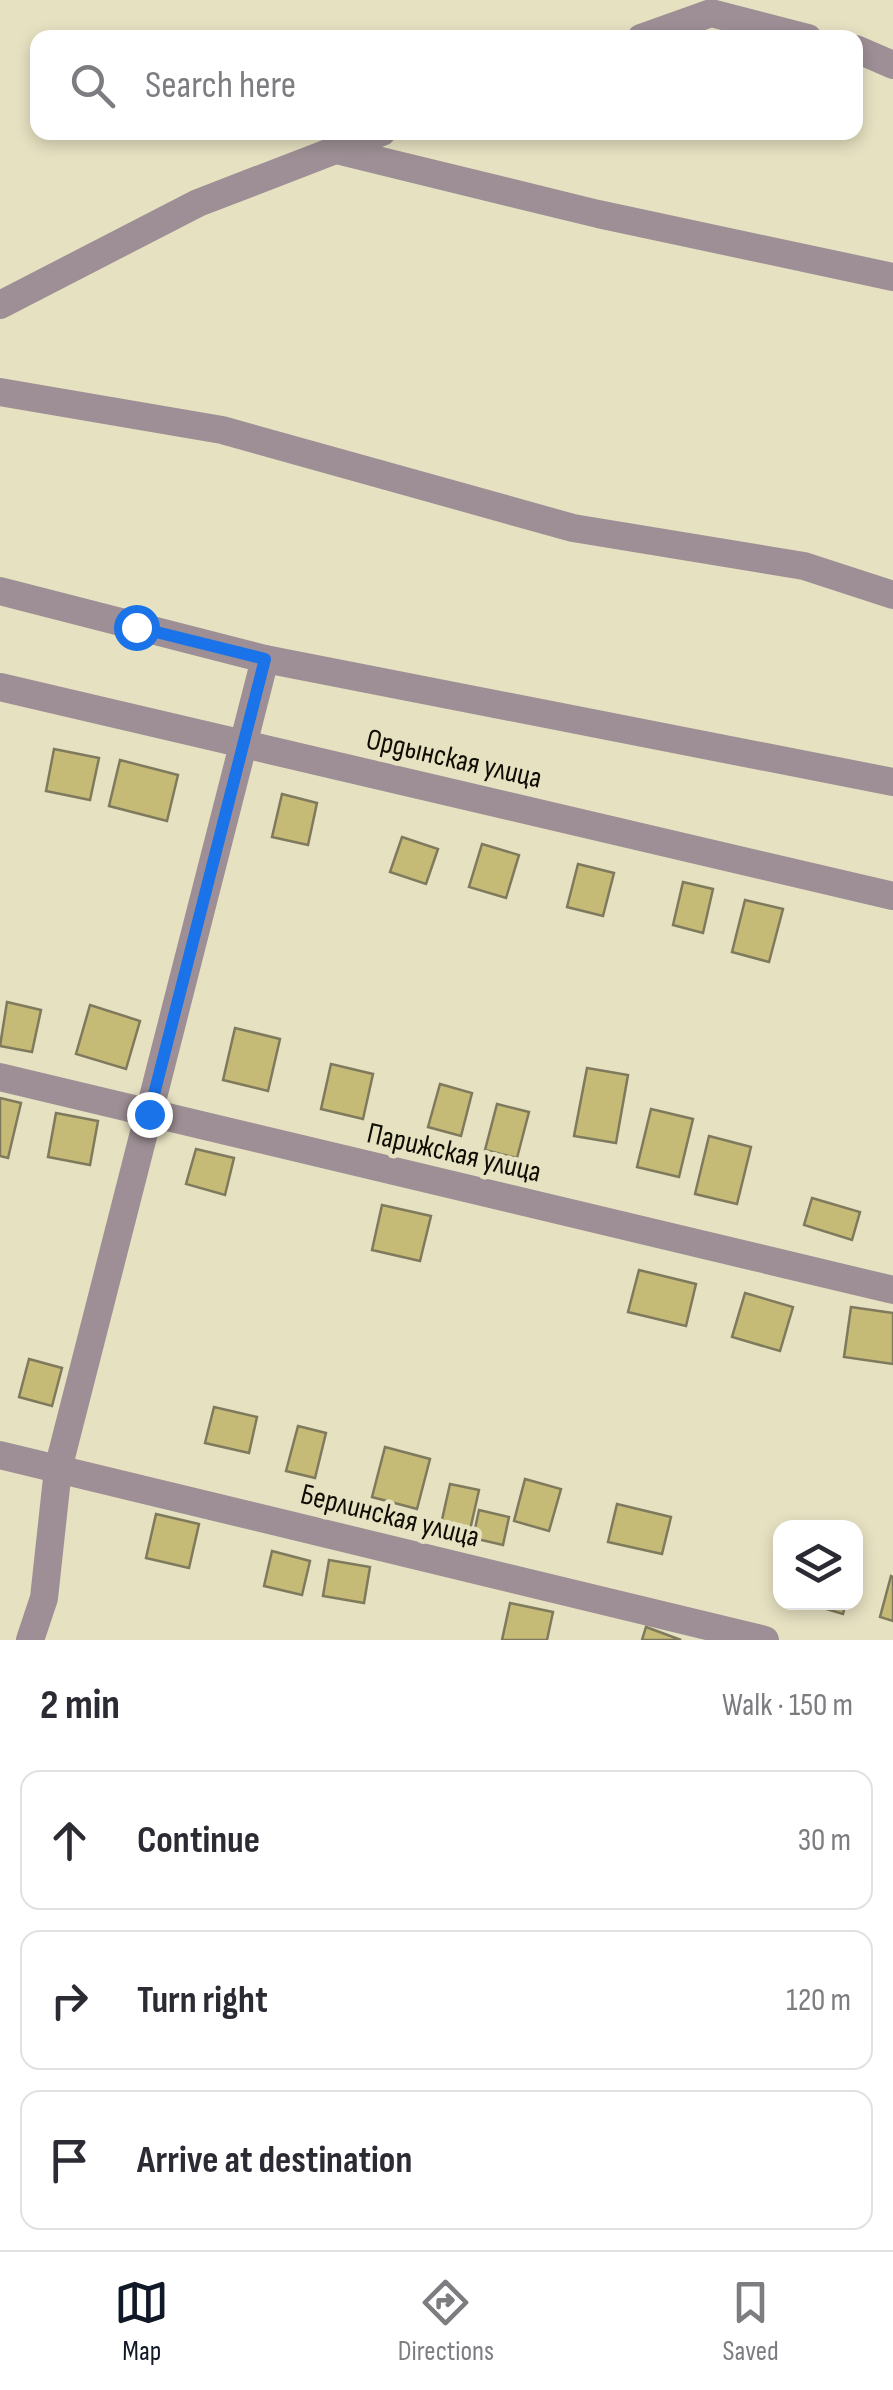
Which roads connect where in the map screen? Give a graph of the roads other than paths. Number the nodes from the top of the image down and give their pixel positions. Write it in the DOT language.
graph roads {
  1 [pos="663,30"];
  2 [pos="777,30"];
  3 [pos="863,52"];
  4 [pos="893,66"];
  5 [pos="362,140"];
  6 [pos="336,150"];
  7 [pos="893,277"];
  8 [pos="0,304"];
  9 [pos="0,392"];
  10 [pos="0,591"];
  11 [pos="893,595"];
  12 [pos="265,659"];
  13 [pos="0,687"];
  14 [pos="244,743"];
  15 [pos="893,782"];
  16 [pos="893,896"];
  17 [pos="0,1078"];
  18 [pos="149,1114"];
  19 [pos="893,1290"];
  20 [pos="0,1455"];
  21 [pos="58,1468"];
  22 [pos="30,1640"];
  23 [pos="765,1640"];
  1 -- 2 [label="street"];
  3 -- 4 [label="street"];
  5 -- 6 [label="street"];
  6 -- 7 [label="street"];
  6 -- 8 [label="street"];
  9 -- 11 [label="street"];
  10 -- 12 [label="street"];
  12 -- 14 [label="street"];
  12 -- 15 [label="street"];
  13 -- 14 [label="street, Ордынская улица"];
  14 -- 16 [label="street, Ордынская улица"];
  14 -- 18 [label="street"];
  17 -- 18 [label="street, Парижская улица"];
  18 -- 19 [label="street, Парижская улица"];
  18 -- 21 [label="street"];
  20 -- 21 [label="street, Берлинская улица"];
  21 -- 22 [label="street"];
  21 -- 23 [label="street, Берлинская улица"];
}
